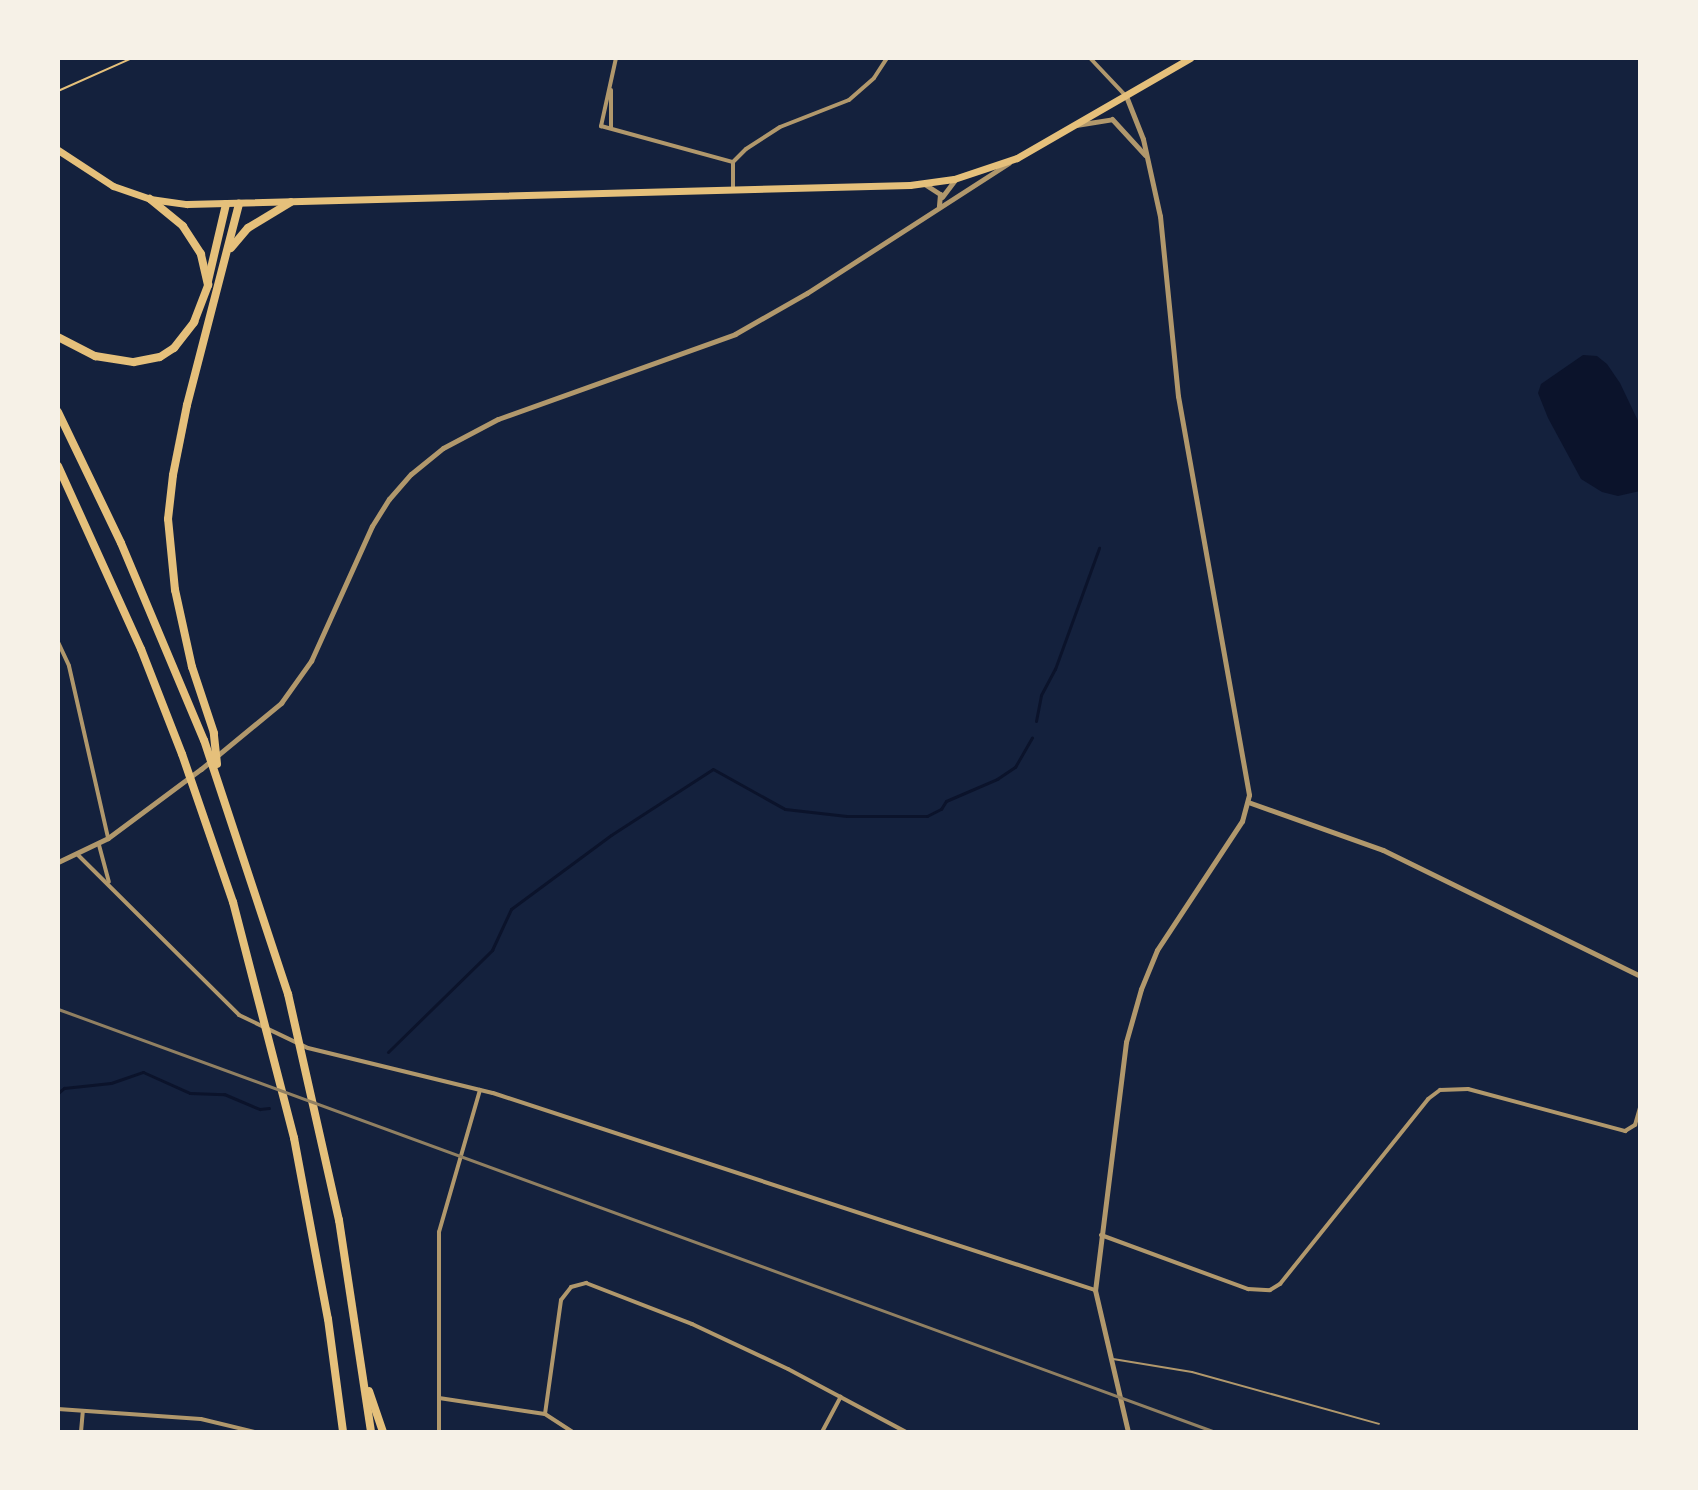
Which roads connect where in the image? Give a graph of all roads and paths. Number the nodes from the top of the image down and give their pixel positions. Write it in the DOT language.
graph roads {
  1 [pos="132,58"];
  2 [pos="616,58"];
  3 [pos="887,58"];
  4 [pos="1090,58"];
  5 [pos="1190,58"];
  6 [pos="611,87"];
  7 [pos="58,91"];
  8 [pos="1126,96"];
  9 [pos="1075,125"];
  10 [pos="611,129"];
  11 [pos="58,150"];
  12 [pos="1017,158"];
  13 [pos="733,162"];
  14 [pos="1150,162"];
  15 [pos="957,178"];
  16 [pos="910,185"];
  17 [pos="964,190"];
  18 [pos="733,191"];
  19 [pos="941,198"];
  20 [pos="150,199"];
  21 [pos="291,202"];
  22 [pos="226,204"];
  23 [pos="239,204"];
  24 [pos="938,207"];
  25 [pos="228,252"];
  26 [pos="208,285"];
  27 [pos="58,337"];
  28 [pos="58,412"];
  29 [pos="58,466"];
  30 [pos="58,642"];
  31 [pos="218,776"];
  32 [pos="1248,802"];
  33 [pos="108,838"];
  34 [pos="99,845"];
  35 [pos="78,855"];
  36 [pos="58,862"];
  37 [pos="110,884"];
  38 [pos="1640,976"];
  39 [pos="480,1090"];
  40 [pos="1640,1107"];
  41 [pos="1101,1235"];
  42 [pos="1095,1290"];
  43 [pos="1109,1358"];
  44 [pos="365,1383"];
  45 [pos="841,1397"];
  46 [pos="439,1398"];
  47 [pos="58,1409"];
  48 [pos="83,1411"];
  49 [pos="545,1414"];
  50 [pos="1379,1424"];
  51 [pos="81,1432"];
  52 [pos="255,1432"];
  53 [pos="343,1432"];
  54 [pos="371,1432"];
  55 [pos="383,1432"];
  56 [pos="439,1432"];
  57 [pos="573,1432"];
  58 [pos="822,1432"];
  59 [pos="906,1432"];
  60 [pos="1128,1432"];
  1 -- 7 [label="path"];
  2 -- 6 [label="street"];
  3 -- 13 [label="street"];
  4 -- 8 [label="street"];
  5 -- 8 [label="main road"];
  6 -- 10 [label="street"];
  6 -- 10 [label="street"];
  8 -- 9 [label="main road"];
  8 -- 14 [label="street"];
  9 -- 12 [label="main road"];
  9 -- 14 [label="street"];
  10 -- 13 [label="street"];
  11 -- 20 [label="main road"];
  12 -- 15 [label="main road"];
  12 -- 17 [label="street"];
  13 -- 18 [label="street"];
  14 -- 32 [label="street"];
  15 -- 16 [label="main road"];
  15 -- 17 [label="street"];
  15 -- 19 [label="street"];
  16 -- 18 [label="main road"];
  16 -- 19 [label="street"];
  17 -- 24 [label="street"];
  18 -- 21 [label="main road"];
  19 -- 24 [label="street"];
  20 -- 22 [label="main road"];
  20 -- 26 [label="highway"];
  21 -- 23 [label="main road"];
  21 -- 25 [label="highway"];
  22 -- 23 [label="main road"];
  22 -- 26 [label="highway"];
  23 -- 25 [label="highway"];
  24 -- 33 [label="street"];
  25 -- 31 [label="highway"];
  26 -- 27 [label="highway"];
  28 -- 31 [label="highway"];
  29 -- 53 [label="highway"];
  30 -- 33 [label="street"];
  31 -- 44 [label="highway"];
  32 -- 38 [label="street"];
  32 -- 41 [label="street"];
  33 -- 34 [label="street"];
  34 -- 35 [label="street"];
  34 -- 37 [label="street"];
  35 -- 36 [label="street"];
  35 -- 37 [label="street"];
  37 -- 39 [label="street"];
  39 -- 42 [label="street"];
  39 -- 46 [label="street"];
  40 -- 41 [label="street"];
  41 -- 42 [label="street"];
  42 -- 43 [label="street"];
  43 -- 50 [label="lane"];
  43 -- 60 [label="street"];
  44 -- 54 [label="highway"];
  44 -- 55 [label="highway"];
  45 -- 49 [label="street"];
  45 -- 58 [label="street"];
  45 -- 59 [label="street"];
  46 -- 49 [label="street"];
  46 -- 56 [label="street"];
  47 -- 48 [label="street"];
  48 -- 51 [label="street"];
  48 -- 52 [label="street"];
  49 -- 57 [label="street"];
}
